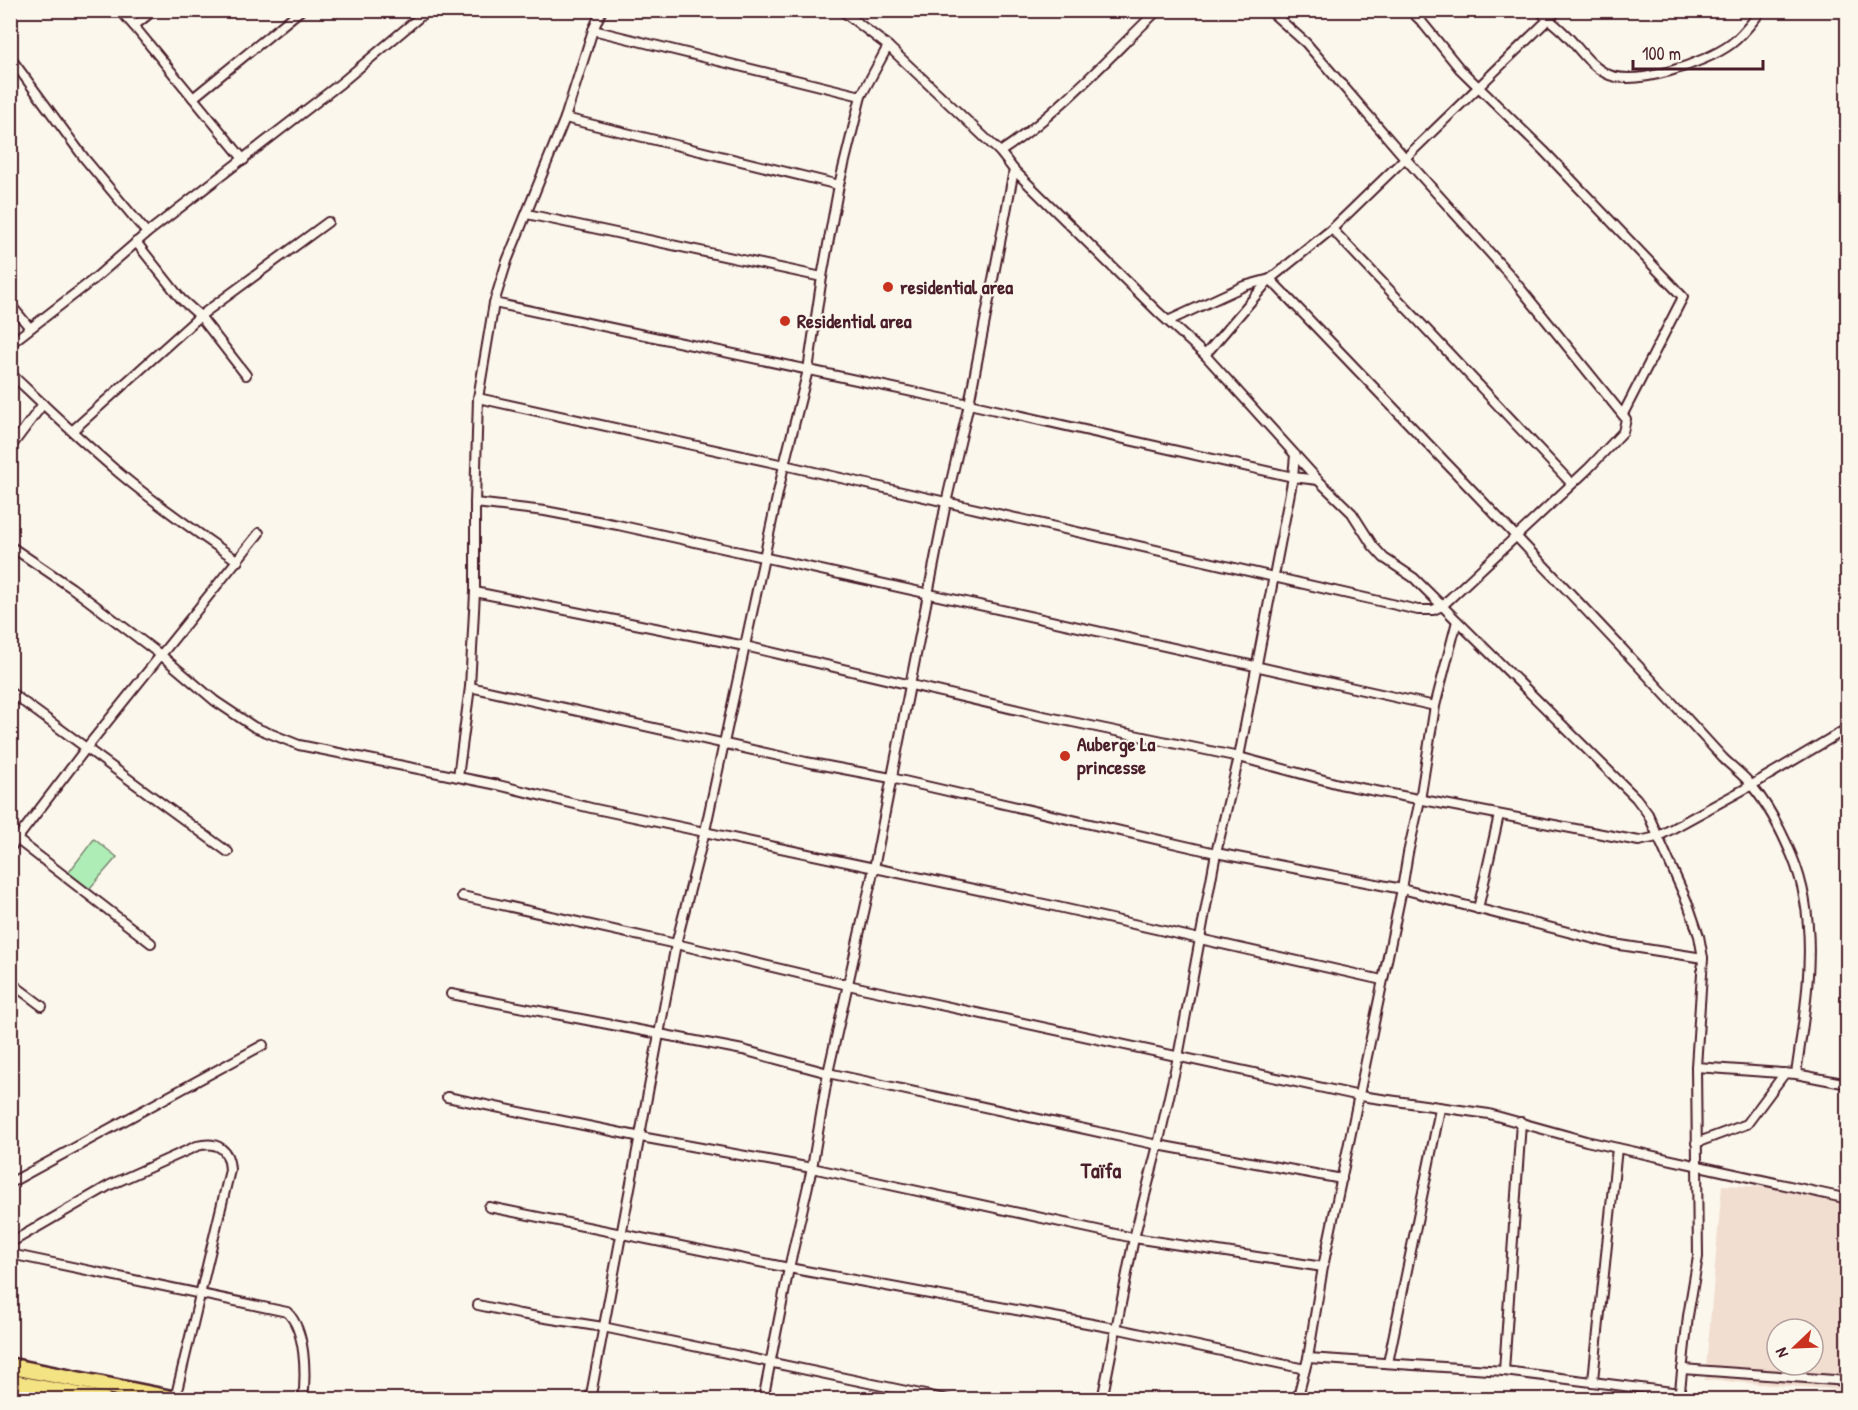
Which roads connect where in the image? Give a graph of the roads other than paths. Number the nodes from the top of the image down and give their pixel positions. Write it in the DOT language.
graph roads {
  1 [pos="120,10"];
  2 [pos="153,10"];
  3 [pos="301,10"];
  4 [pos="428,10"];
  5 [pos="602,10"];
  6 [pos="841,10"];
  7 [pos="1158,10"];
  8 [pos="1269,10"];
  9 [pos="1410,10"];
  10 [pos="1539,10"];
  11 [pos="1558,10"];
  12 [pos="1762,10"];
  13 [pos="1548,20"];
  14 [pos="134,26"];
  15 [pos="593,30"];
  16 [pos="888,46"];
  17 [pos="10,57"];
  18 [pos="1479,86"];
  19 [pos="861,96"];
  20 [pos="193,98"];
  21 [pos="565,118"];
  22 [pos="1000,152"];
  23 [pos="1405,158"];
  24 [pos="244,160"];
  25 [pos="1014,170"];
  26 [pos="839,185"];
  27 [pos="527,214"];
  28 [pos="328,222"];
  29 [pos="1332,229"];
  30 [pos="147,233"];
  31 [pos="136,242"];
  32 [pos="822,277"];
  33 [pos="1270,279"];
  34 [pos="494,303"];
  35 [pos="10,304"];
  36 [pos="200,316"];
  37 [pos="1168,321"];
  38 [pos="30,328"];
  39 [pos="10,344"];
  40 [pos="1205,355"];
  41 [pos="808,370"];
  42 [pos="10,373"];
  43 [pos="246,375"];
  44 [pos="478,398"];
  45 [pos="43,404"];
  46 [pos="969,404"];
  47 [pos="1623,414"];
  48 [pos="72,431"];
  49 [pos="10,448"];
  50 [pos="1295,455"];
  51 [pos="784,465"];
  52 [pos="1293,477"];
  53 [pos="1318,480"];
  54 [pos="1571,483"];
  55 [pos="475,502"];
  56 [pos="946,503"];
  57 [pos="259,534"];
  58 [pos="1515,536"];
  59 [pos="10,546"];
  60 [pos="764,557"];
  61 [pos="238,561"];
  62 [pos="1274,577"];
  63 [pos="475,592"];
  64 [pos="928,593"];
  65 [pos="1442,606"];
  66 [pos="1457,621"];
  67 [pos="745,646"];
  68 [pos="162,656"];
  69 [pos="1256,667"];
  70 [pos="910,686"];
  71 [pos="470,687"];
  72 [pos="10,692"];
  73 [pos="1435,706"];
  74 [pos="1848,728"];
  75 [pos="724,742"];
  76 [pos="87,747"];
  77 [pos="1239,757"];
  78 [pos="458,777"];
  79 [pos="891,778"];
  80 [pos="1752,785"];
  81 [pos="1420,800"];
  82 [pos="1499,815"];
  83 [pos="705,831"];
  84 [pos="14,836"];
  85 [pos="1657,837"];
  86 [pos="10,848"];
  87 [pos="228,852"];
  88 [pos="1216,853"];
  89 [pos="874,868"];
  90 [pos="1402,889"];
  91 [pos="462,896"];
  92 [pos="1478,909"];
  93 [pos="1201,939"];
  94 [pos="151,942"];
  95 [pos="676,944"];
  96 [pos="1702,958"];
  97 [pos="1383,980"];
  98 [pos="10,982"];
  99 [pos="848,985"];
  100 [pos="451,994"];
  101 [pos="42,1006"];
  102 [pos="659,1034"];
  103 [pos="263,1045"];
  104 [pos="1178,1057"];
  105 [pos="1696,1067"];
  106 [pos="828,1073"];
  107 [pos="1785,1073"];
  108 [pos="1796,1074"];
  109 [pos="1848,1084"];
  110 [pos="1360,1096"];
  111 [pos="447,1097"];
  112 [pos="1440,1108"];
  113 [pos="1521,1122"];
  114 [pos="641,1137"];
  115 [pos="1696,1143"];
  116 [pos="1158,1145"];
  117 [pos="1617,1148"];
  118 [pos="1696,1164"];
  119 [pos="812,1168"];
  120 [pos="1342,1179"];
  121 [pos="10,1183"];
  122 [pos="1848,1199"];
  123 [pos="489,1206"];
  124 [pos="622,1233"];
  125 [pos="1134,1238"];
  126 [pos="10,1243"];
  127 [pos="10,1254"];
  128 [pos="1323,1267"];
  129 [pos="789,1268"];
  130 [pos="200,1295"];
  131 [pos="478,1305"];
  132 [pos="603,1327"];
  133 [pos="1114,1328"];
  134 [pos="1308,1358"];
  135 [pos="771,1361"];
  136 [pos="1388,1363"];
  137 [pos="10,1366"];
  138 [pos="1305,1369"];
  139 [pos="1683,1369"];
  140 [pos="1504,1371"];
  141 [pos="1593,1380"];
  142 [pos="1848,1381"];
  143 [pos="10,1382"];
  144 [pos="118,1394"];
  145 [pos="1680,1396"];
  146 [pos="177,1399"];
  147 [pos="104,1400"];
  148 [pos="303,1400"];
  149 [pos="590,1400"];
  150 [pos="763,1400"];
  151 [pos="949,1400"];
  152 [pos="1101,1400"];
  153 [pos="1298,1400"];
  1 -- 14 [label="street"];
  2 -- 14 [label="street"];
  3 -- 20 [label="street"];
  4 -- 24 [label="street"];
  5 -- 15 [label="street"];
  6 -- 16 [label="street"];
  7 -- 22 [label="street"];
  8 -- 23 [label="street"];
  9 -- 18 [label="street"];
  10 -- 13 [label="street"];
  11 -- 13 [label="street"];
  12 -- 13 [label="street"];
  13 -- 18 [label="street"];
  14 -- 20 [label="street"];
  15 -- 19 [label="street"];
  15 -- 21 [label="street"];
  16 -- 19 [label="street"];
  16 -- 22 [label="street"];
  17 -- 30 [label="street"];
  18 -- 23 [label="street"];
  18 -- 47 [label="street"];
  19 -- 26 [label="street"];
  20 -- 24 [label="street"];
  21 -- 26 [label="street"];
  21 -- 27 [label="street"];
  22 -- 25 [label="street"];
  23 -- 29 [label="street"];
  23 -- 47 [label="street"];
  24 -- 30 [label="street"];
  25 -- 37 [label="street"];
  25 -- 46 [label="street"];
  26 -- 32 [label="street"];
  27 -- 32 [label="street"];
  27 -- 34 [label="street"];
  28 -- 36 [label="street"];
  29 -- 33 [label="street"];
  29 -- 54 [label="street"];
  30 -- 31 [label="street"];
  31 -- 36 [label="street"];
  31 -- 38 [label="street"];
  32 -- 41 [label="street"];
  33 -- 37 [label="street"];
  33 -- 40 [label="street"];
  33 -- 58 [label="street"];
  34 -- 41 [label="street"];
  34 -- 44 [label="street"];
  35 -- 38 [label="street"];
  36 -- 43 [label="street"];
  36 -- 48 [label="street"];
  37 -- 40 [label="street"];
  38 -- 39 [label="street"];
  40 -- 50 [label="street"];
  41 -- 46 [label="street"];
  41 -- 51 [label="street"];
  42 -- 45 [label="street"];
  44 -- 51 [label="street"];
  44 -- 55 [label="street"];
  45 -- 48 [label="street"];
  45 -- 49 [label="street"];
  46 -- 52 [label="street"];
  46 -- 56 [label="street"];
  47 -- 54 [label="street"];
  48 -- 61 [label="street"];
  50 -- 52 [label="street"];
  50 -- 53 [label="street"];
  51 -- 56 [label="street"];
  51 -- 60 [label="street"];
  52 -- 53 [label="street"];
  52 -- 62 [label="street"];
  53 -- 65 [label="street"];
  54 -- 58 [label="street"];
  55 -- 60 [label="street"];
  55 -- 63 [label="street"];
  56 -- 62 [label="street"];
  56 -- 64 [label="street"];
  57 -- 61 [label="street"];
  58 -- 65 [label="street"];
  58 -- 80 [label="street"];
  59 -- 68 [label="street"];
  60 -- 64 [label="street"];
  60 -- 67 [label="street"];
  61 -- 68 [label="street"];
  62 -- 65 [label="street"];
  62 -- 69 [label="street"];
  63 -- 67 [label="street"];
  63 -- 71 [label="street"];
  64 -- 69 [label="street"];
  64 -- 70 [label="street"];
  65 -- 66 [label="street"];
  66 -- 73 [label="street"];
  66 -- 85 [label="street"];
  67 -- 70 [label="street"];
  67 -- 75 [label="street"];
  68 -- 76 [label="street"];
  68 -- 78 [label="street"];
  69 -- 73 [label="street"];
  69 -- 77 [label="street"];
  70 -- 77 [label="street"];
  70 -- 79 [label="street"];
  71 -- 75 [label="street"];
  71 -- 78 [label="street"];
  72 -- 76 [label="street"];
  73 -- 81 [label="street"];
  74 -- 80 [label="street"];
  75 -- 79 [label="street"];
  75 -- 83 [label="street"];
  76 -- 84 [label="street"];
  76 -- 87 [label="street"];
  77 -- 81 [label="street"];
  77 -- 88 [label="street"];
  78 -- 83 [label="street"];
  79 -- 88 [label="street"];
  79 -- 89 [label="street"];
  80 -- 85 [label="street"];
  80 -- 108 [label="street"];
  81 -- 82 [label="street"];
  81 -- 90 [label="street"];
  82 -- 85 [label="street"];
  82 -- 92 [label="street"];
  83 -- 89 [label="street"];
  83 -- 95 [label="street"];
  84 -- 86 [label="street"];
  84 -- 94 [label="street"];
  85 -- 96 [label="street"];
  88 -- 90 [label="street"];
  88 -- 93 [label="street"];
  89 -- 93 [label="street"];
  89 -- 99 [label="street"];
  90 -- 92 [label="street"];
  90 -- 97 [label="street"];
  91 -- 95 [label="street"];
  92 -- 96 [label="street"];
  93 -- 97 [label="street"];
  93 -- 104 [label="street"];
  95 -- 99 [label="street"];
  95 -- 102 [label="street"];
  96 -- 105 [label="street"];
  97 -- 110 [label="street"];
  98 -- 101 [label="street"];
  99 -- 104 [label="street"];
  99 -- 106 [label="street"];
  100 -- 102 [label="street"];
  102 -- 106 [label="street"];
  102 -- 114 [label="street"];
  103 -- 121 [label="street"];
  104 -- 110 [label="street"];
  104 -- 116 [label="street"];
  105 -- 107 [label="street"];
  105 -- 115 [label="street"];
  106 -- 116 [label="street"];
  106 -- 119 [label="street"];
  107 -- 108 [label="street"];
  107 -- 115 [label="street"];
  108 -- 109 [label="street"];
  110 -- 112 [label="street"];
  110 -- 120 [label="street"];
  111 -- 114 [label="street"];
  112 -- 113 [label="street"];
  112 -- 136 [label="street"];
  113 -- 117 [label="street"];
  113 -- 140 [label="street"];
  114 -- 119 [label="street"];
  114 -- 124 [label="street"];
  115 -- 118 [label="street"];
  116 -- 120 [label="street"];
  116 -- 125 [label="street"];
  117 -- 118 [label="street"];
  117 -- 141 [label="street"];
  118 -- 122 [label="street"];
  118 -- 139 [label="street"];
  119 -- 125 [label="street"];
  119 -- 129 [label="street"];
  120 -- 128 [label="street"];
  123 -- 124 [label="street"];
  124 -- 129 [label="street"];
  124 -- 132 [label="street"];
  125 -- 128 [label="street"];
  125 -- 133 [label="street"];
  126 -- 130 [label="street"];
  127 -- 130 [label="street"];
  128 -- 134 [label="street"];
  129 -- 133 [label="street"];
  129 -- 135 [label="street"];
  130 -- 146 [label="street"];
  130 -- 148 [label="street"];
  131 -- 132 [label="street"];
  132 -- 135 [label="street"];
  132 -- 149 [label="street"];
  133 -- 138 [label="street"];
  133 -- 152 [label="street"];
  134 -- 136 [label="street"];
  134 -- 138 [label="street"];
  135 -- 150 [label="street"];
  135 -- 151 [label="street"];
  136 -- 140 [label="street"];
  137 -- 144 [label="highway"];
  138 -- 153 [label="street"];
  139 -- 142 [label="street"];
  139 -- 145 [label="street"];
  140 -- 141 [label="street"];
  141 -- 145 [label="street"];
  143 -- 147 [label="highway"];
  144 -- 146 [label="highway"];
}
